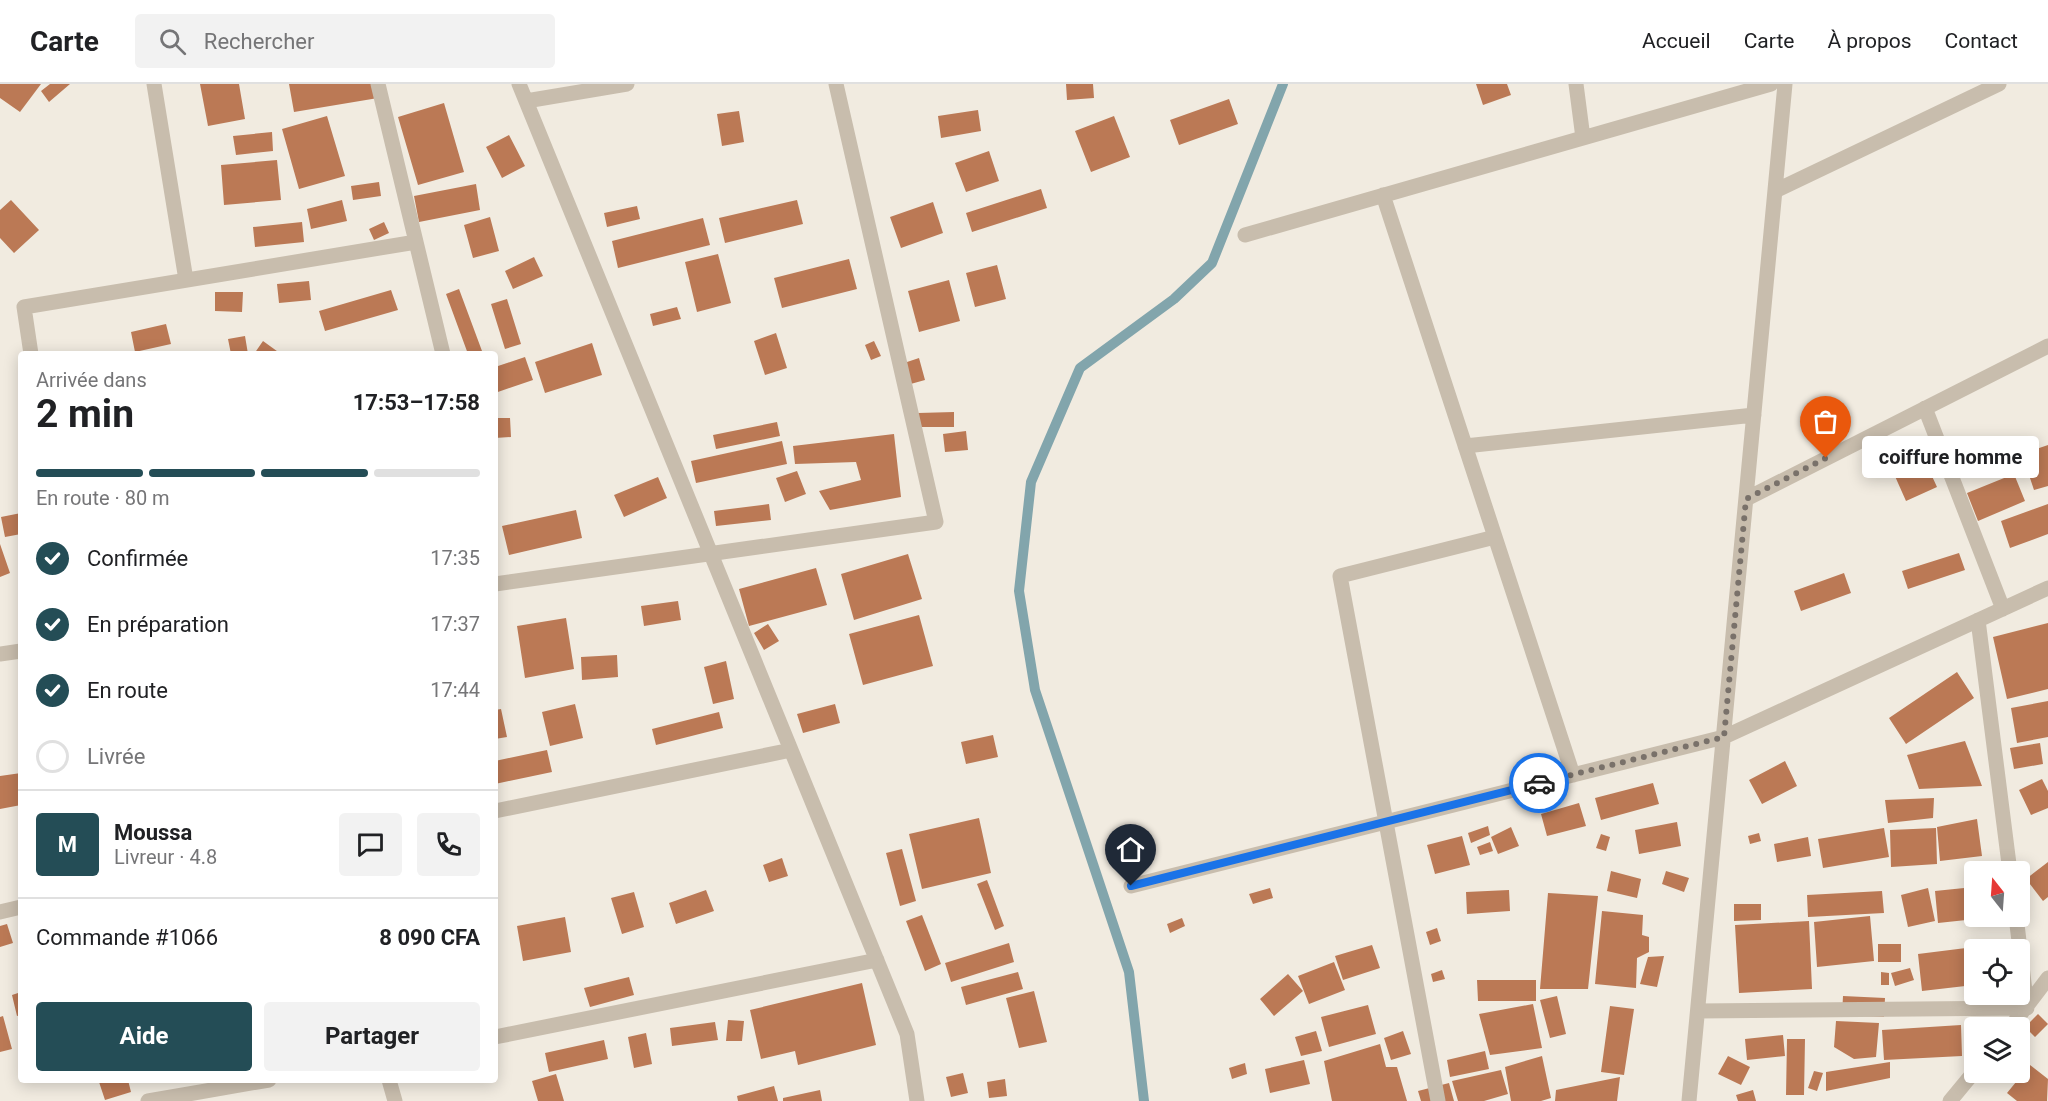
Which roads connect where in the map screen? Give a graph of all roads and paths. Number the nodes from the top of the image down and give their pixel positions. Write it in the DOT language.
graph roads {
  1 [pos="154,84"];
  2 [pos="378,84"];
  3 [pos="519,84"];
  4 [pos="627,84"];
  5 [pos="836,84"];
  6 [pos="1576,84"];
  7 [pos="1771,84"];
  8 [pos="1785,84"];
  9 [pos="1999,84"];
  10 [pos="526,101"];
  11 [pos="1583,138"];
  12 [pos="1775,191"];
  13 [pos="1383,195"];
  14 [pos="1245,235"];
  15 [pos="416,242"];
  16 [pos="186,280"];
  17 [pos="2048,346"];
  18 [pos="31,351"];
  19 [pos="442,351"];
  20 [pos="1925,408"];
  21 [pos="1754,415"];
  22 [pos="1465,446"];
  23 [pos="1746,499"];
  24 [pos="1495,537"];
  25 [pos="711,554"];
  26 [pos="498,584"];
  27 [pos="2048,588"];
  28 [pos="2003,609"];
  29 [pos="1978,620"];
  30 [pos="18,651"];
  31 [pos="0,654"];
  32 [pos="1724,737"];
  33 [pos="791,750"];
  34 [pos="1573,775"];
  35 [pos="498,810"];
  36 [pos="1386,822"];
  37 [pos="2009,861"];
  38 [pos="1131,886"];
  39 [pos="18,908"];
  40 [pos="0,912"];
  41 [pos="2017,927"];
  42 [pos="877,960"];
  43 [pos="2048,978"];
  44 [pos="2027,1008"];
  45 [pos="1698,1011"];
  46 [pos="2019,1017"];
  47 [pos="498,1036"];
  48 [pos="252,1083"];
  49 [pos="390,1083"];
  50 [pos="1965,1083"];
  51 [pos="148,1101"];
  52 [pos="395,1101"];
  53 [pos="917,1101"];
  54 [pos="1438,1101"];
  55 [pos="1689,1101"];
  56 [pos="1950,1101"];
  1 -- 16 [label="street"];
  2 -- 15 [label="street"];
  3 -- 10 [label="street"];
  4 -- 10 [label="street"];
  5 -- 25 [label="street"];
  6 -- 11 [label="street"];
  7 -- 11 [label="street"];
  8 -- 12 [label="street"];
  9 -- 12 [label="street"];
  10 -- 25 [label="street"];
  11 -- 13 [label="street"];
  12 -- 21 [label="street"];
  13 -- 14 [label="street"];
  13 -- 22 [label="street"];
  15 -- 16 [label="street"];
  15 -- 19 [label="street"];
  16 -- 18 [label="street"];
  17 -- 20 [label="street"];
  20 -- 23 [label="street"];
  20 -- 28 [label="street"];
  21 -- 22 [label="street"];
  21 -- 23 [label="street"];
  22 -- 24 [label="street"];
  23 -- 32 [label="street"];
  24 -- 34 [label="street"];
  24 -- 36 [label="street"];
  25 -- 26 [label="street"];
  25 -- 33 [label="street"];
  27 -- 28 [label="street"];
  28 -- 29 [label="street"];
  29 -- 32 [label="street"];
  29 -- 37 [label="street"];
  30 -- 31 [label="street"];
  32 -- 34 [label="street"];
  32 -- 45 [label="street"];
  33 -- 35 [label="street"];
  33 -- 42 [label="street"];
  34 -- 36 [label="street"];
  36 -- 38 [label="street"];
  36 -- 54 [label="street"];
  39 -- 40 [label="street"];
  41 -- 44 [label="street"];
  42 -- 47 [label="street"];
  42 -- 53 [label="street"];
  43 -- 44 [label="street"];
  44 -- 45 [label="street"];
  44 -- 46 [label="street"];
  45 -- 55 [label="street"];
  48 -- 51 [label="street"];
  49 -- 52 [label="street"];
  50 -- 56 [label="street"];
}
